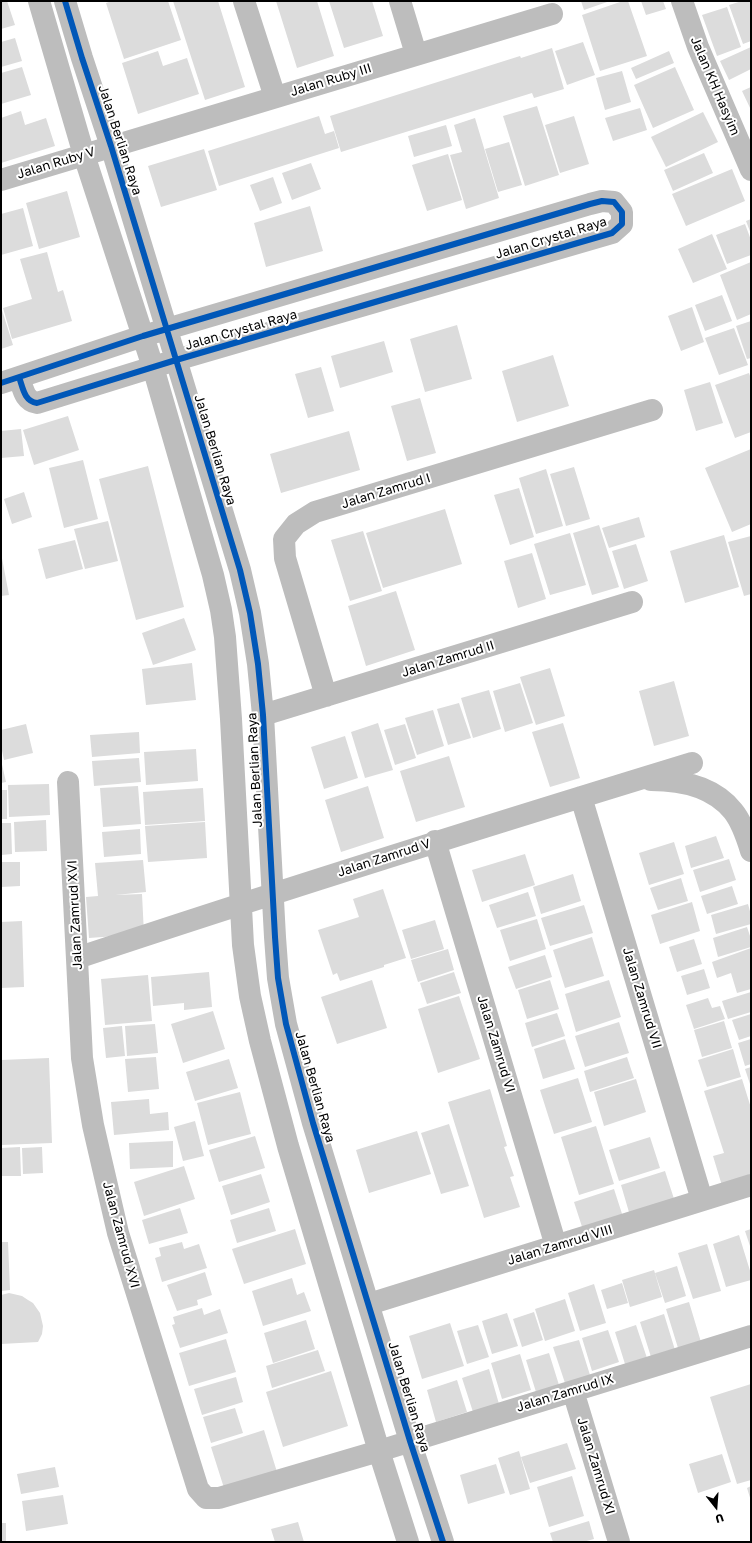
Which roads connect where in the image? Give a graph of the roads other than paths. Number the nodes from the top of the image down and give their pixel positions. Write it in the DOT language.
graph roads {
  1 [pos="39,1"];
  2 [pos="66,1"];
  3 [pos="244,1"];
  4 [pos="400,1"];
  5 [pos="682,1"];
  6 [pos="552,14"];
  7 [pos="416,54"];
  8 [pos="275,97"];
  9 [pos="111,146"];
  10 [pos="84,155"];
  11 [pos="751,170"];
  12 [pos="1,180"];
  13 [pos="457,243"];
  14 [pos="466,275"];
  15 [pos="167,328"];
  16 [pos="143,336"];
  17 [pos="176,360"];
  18 [pos="153,367"];
  19 [pos="10,380"];
  20 [pos="652,410"];
  21 [pos="632,602"];
  22 [pos="326,696"];
  23 [pos="263,715"];
  24 [pos="692,763"];
  25 [pos="636,780"];
  26 [pos="68,782"];
  27 [pos="581,797"];
  28 [pos="435,841"];
  29 [pos="751,851"];
  30 [pos="272,893"];
  31 [pos="240,904"];
  32 [pos="77,958"];
  33 [pos="751,1184"];
  34 [pos="702,1200"];
  35 [pos="556,1246"];
  36 [pos="369,1304"];
  37 [pos="751,1336"];
  38 [pos="573,1391"];
  39 [pos="410,1441"];
  40 [pos="379,1451"];
  41 [pos="408,1542"];
  42 [pos="443,1542"];
  43 [pos="619,1542"];
  1 -- 10 [label="street, Jalan Berlian Raya"];
  2 -- 9 [label="street, Jalan Berlian Raya"];
  3 -- 8 [label="street"];
  4 -- 7 [label="street"];
  5 -- 11 [label="street, Jalan KH Hasyim"];
  6 -- 7 [label="street, Jalan Ruby III"];
  7 -- 8 [label="street, Jalan Ruby III"];
  8 -- 9 [label="street, Jalan Ruby III"];
  9 -- 10 [label="street, Jalan Ruby V"];
  9 -- 15 [label="street, Jalan Berlian Raya"];
  10 -- 12 [label="street, Jalan Ruby V"];
  10 -- 16 [label="street, Jalan Berlian Raya"];
  13 -- 14 [label="street"];
  13 -- 14 [label="street, Jalan Crystal Raya"];
  13 -- 15 [label="street, Jalan Crystal Raya"];
  14 -- 17 [label="street, Jalan Crystal Raya"];
  15 -- 16 [label="street, Jalan Crystal Raya"];
  15 -- 17 [label="street, Jalan Berlian Raya"];
  16 -- 18 [label="street, Jalan Berlian Raya"];
  16 -- 19 [label="street, Jalan Crystal Raya"];
  17 -- 18 [label="street, Jalan Crystal Raya"];
  17 -- 23 [label="street, Jalan Berlian Raya"];
  18 -- 19 [label="street, Jalan Crystal Raya"];
  18 -- 31 [label="street, Jalan Berlian Raya"];
  20 -- 22 [label="street, Jalan Zamrud I"];
  21 -- 22 [label="street, Jalan Zamrud II"];
  22 -- 23 [label="street, Jalan Zamrud II"];
  23 -- 30 [label="street, Jalan Berlian Raya"];
  24 -- 25 [label="street, Jalan Zamrud V"];
  25 -- 27 [label="street, Jalan Zamrud V"];
  25 -- 29 [label="street"];
  26 -- 32 [label="street, Jalan Zamrud XVI"];
  27 -- 28 [label="street, Jalan Zamrud V"];
  27 -- 34 [label="street, Jalan Zamrud VII"];
  28 -- 30 [label="street, Jalan Zamrud V"];
  28 -- 35 [label="street, Jalan Zamrud VI"];
  30 -- 31 [label="street, Jalan Zamrud V"];
  30 -- 36 [label="street, Jalan Berlian Raya"];
  31 -- 32 [label="street, Jalan Zamrud V"];
  31 -- 40 [label="street, Jalan Berlian Raya"];
  32 -- 40 [label="street, Jalan Zamrud XVI"];
  33 -- 34 [label="street, Jalan Zamrud VIII"];
  34 -- 35 [label="street, Jalan Zamrud VIII"];
  35 -- 36 [label="street, Jalan Zamrud VIII"];
  36 -- 39 [label="street, Jalan Berlian Raya"];
  37 -- 38 [label="street, Jalan Zamrud IX"];
  38 -- 39 [label="street, Jalan Zamrud IX"];
  38 -- 43 [label="street, Jalan Zamrud XI"];
  39 -- 40 [label="street, Jalan Zamrud IX"];
  39 -- 42 [label="street, Jalan Berlian Raya"];
  40 -- 41 [label="street, Jalan Berlian Raya"];
}
